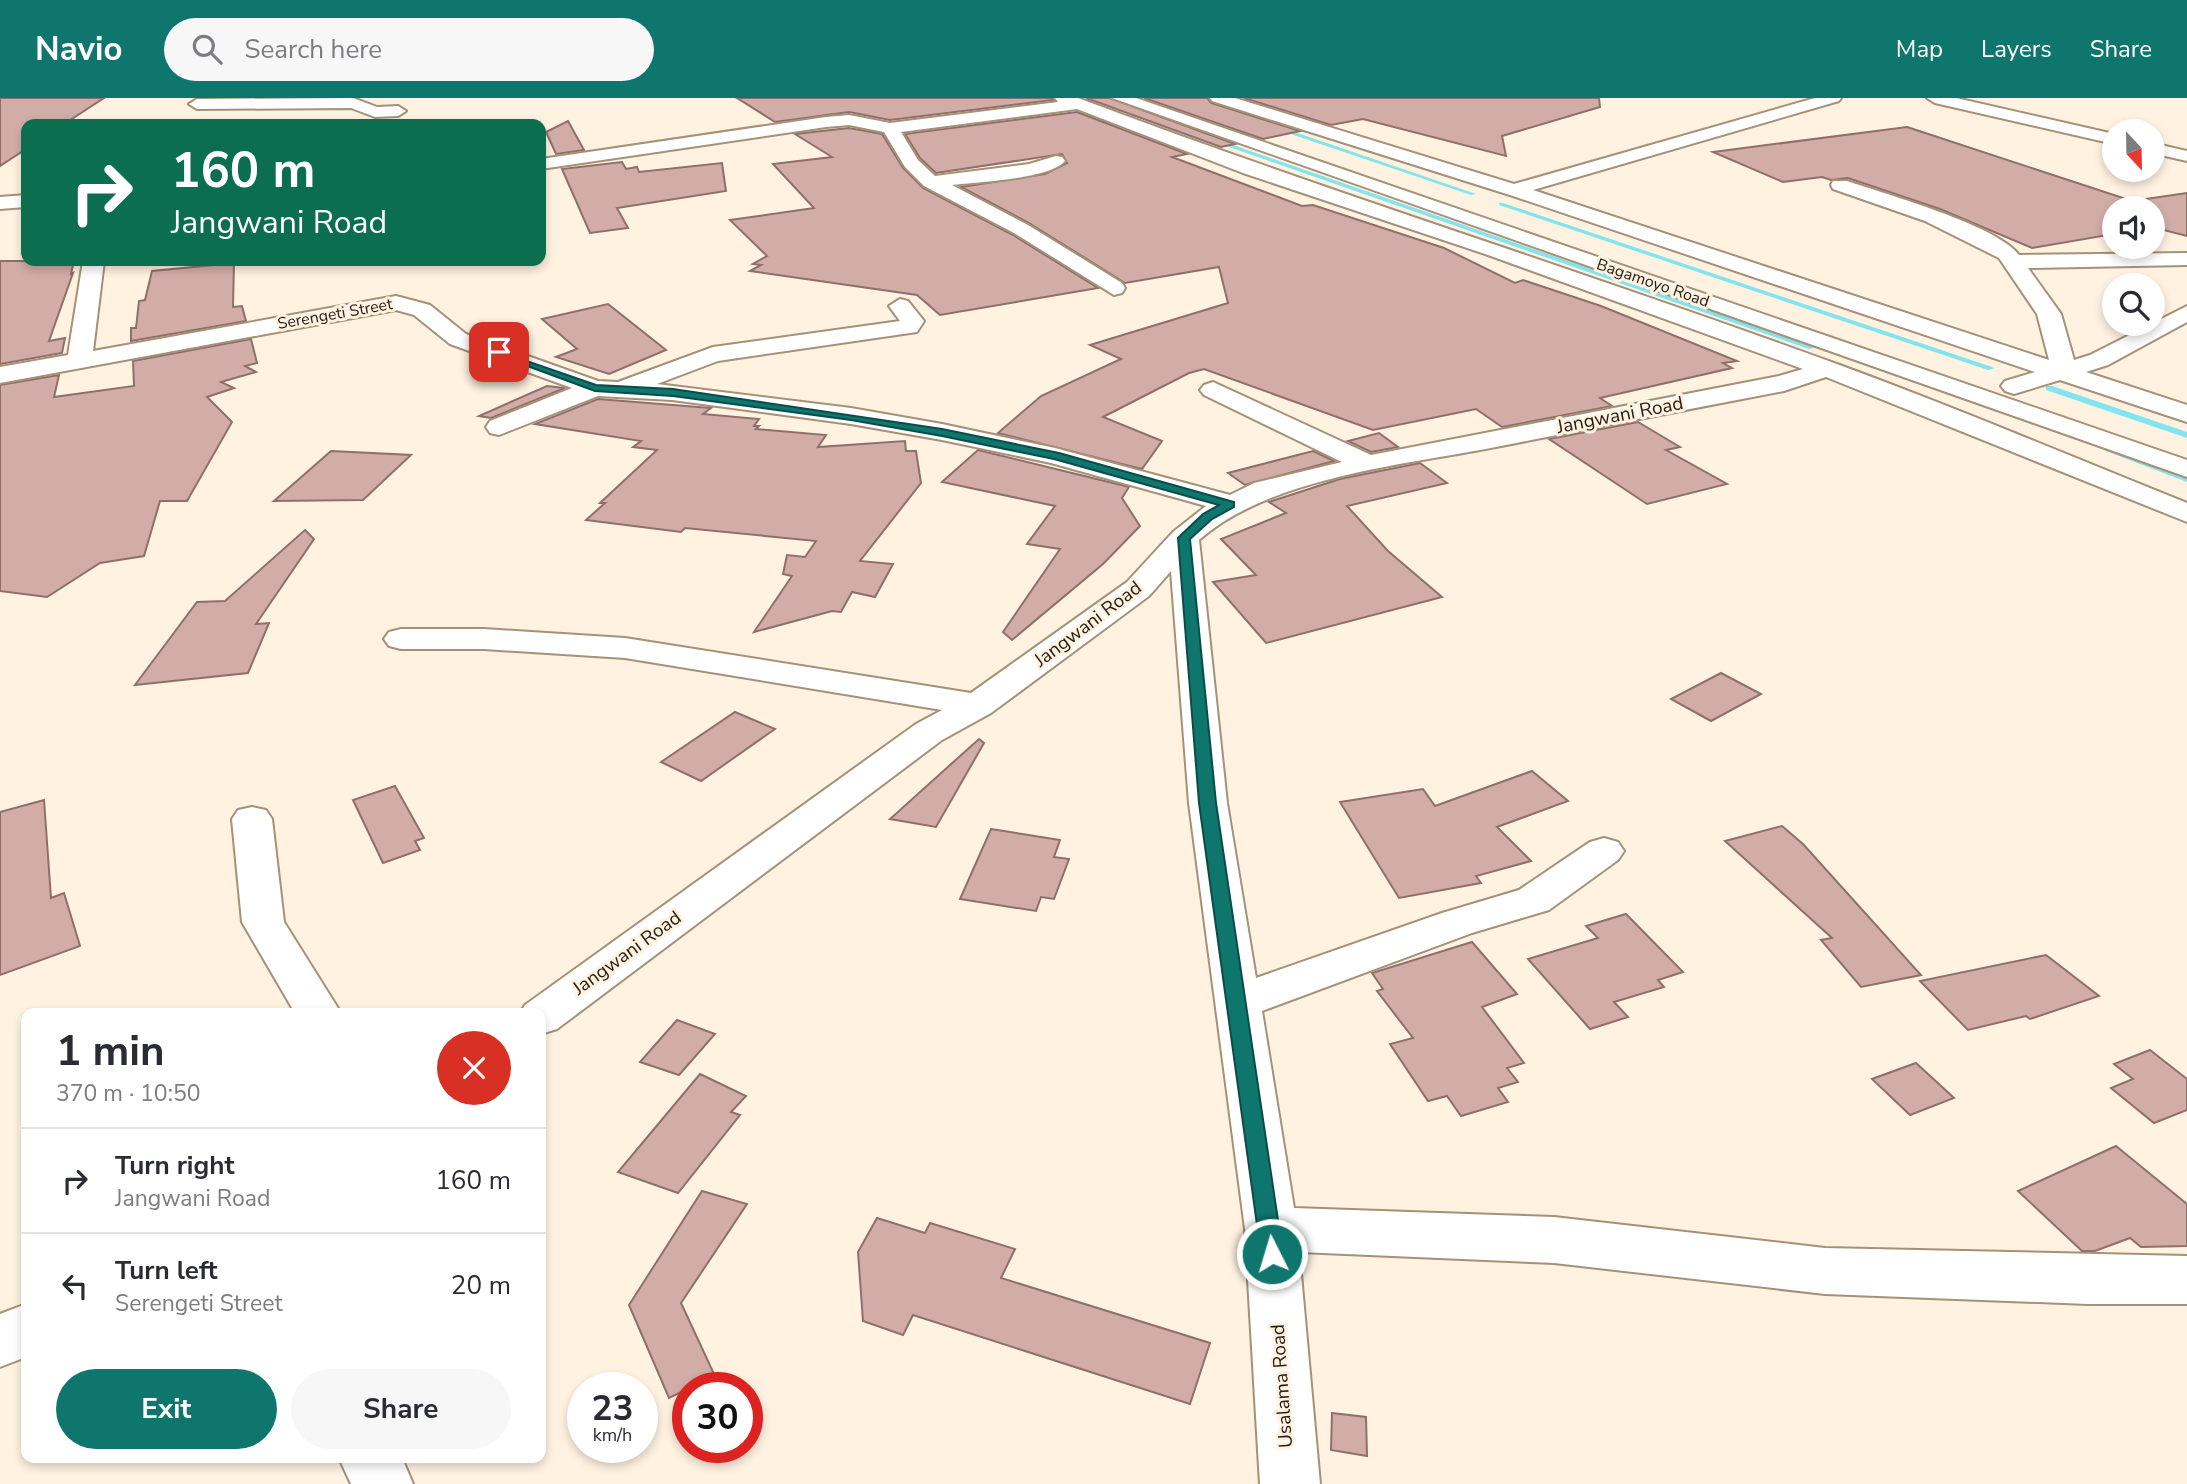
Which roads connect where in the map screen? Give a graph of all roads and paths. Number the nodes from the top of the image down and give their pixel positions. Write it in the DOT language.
graph roads {
  1 [pos="1120,98"];
  2 [pos="1171,98"];
  3 [pos="1218,98"];
  4 [pos="1833,98"];
  5 [pos="1935,98"];
  6 [pos="196,101"];
  7 [pos="1071,101"];
  8 [pos="398,111"];
  9 [pos="225,119"];
  10 [pos="890,128"];
  11 [pos="2102,136"];
  12 [pos="2165,151"];
  13 [pos="2187,156"];
  14 [pos="1056,161"];
  15 [pos="546,163"];
  16 [pos="931,181"];
  17 [pos="1840,185"];
  18 [pos="1514,190"];
  19 [pos="1488,198"];
  20 [pos="21,201"];
  21 [pos="0,203"];
  22 [pos="2187,259"];
  23 [pos="2011,261"];
  24 [pos="92,266"];
  25 [pos="1114,288"];
  26 [pos="900,306"];
  27 [pos="2187,313"];
  28 [pos="1909,350"];
  29 [pos="79,362"];
  30 [pos="1827,369"];
  31 [pos="2065,372"];
  32 [pos="0,375"];
  33 [pos="1988,377"];
  34 [pos="2014,386"];
  35 [pos="626,387"];
  36 [pos="595,388"];
  37 [pos="1213,390"];
  38 [pos="2051,398"];
  39 [pos="2187,414"];
  40 [pos="499,427"];
  41 [pos="1368,464"];
  42 [pos="2187,469"];
  43 [pos="1230,504"];
  44 [pos="2187,513"];
  45 [pos="1184,538"];
  46 [pos="401,639"];
  47 [pos="978,705"];
  48 [pos="252,819"];
  49 [pos="1604,851"];
  50 [pos="1237,1002"];
  51 [pos="315,1008"];
  52 [pos="546,1013"];
  53 [pos="1271,1229"];
  54 [pos="2187,1280"];
  55 [pos="21,1332"];
  56 [pos="0,1342"];
  57 [pos="372,1463"];
  58 [pos="383,1484"];
  59 [pos="1290,1484"];
  1 -- 42 [label="main road, Bagamoyo Road"];
  2 -- 28 [label="main road, Bagamoyo Road"];
  3 -- 18 [label="main road"];
  4 -- 18 [label="main road"];
  5 -- 11 [label="main road"];
  6 -- 8 [label="main road"];
  6 -- 9 [label="main road"];
  7 -- 10 [label="main road"];
  7 -- 30 [label="main road"];
  10 -- 15 [label="main road"];
  10 -- 16 [label="main road"];
  12 -- 13 [label="main road"];
  14 -- 16 [label="main road"];
  16 -- 25 [label="main road"];
  17 -- 23 [label="main road"];
  18 -- 19 [label="main road"];
  18 -- 31 [label="main road"];
  20 -- 21 [label="main road"];
  22 -- 23 [label="main road"];
  23 -- 31 [label="main road"];
  24 -- 29 [label="main road"];
  26 -- 35 [label="main road"];
  27 -- 31 [label="main road"];
  29 -- 32 [label="main road, Serengeti Street"];
  29 -- 36 [label="main road, Serengeti Street"];
  30 -- 41 [label="main road, Jangwani Road"];
  30 -- 44 [label="main road"];
  31 -- 34 [label="main road"];
  31 -- 39 [label="main road"];
  33 -- 34 [label="main road"];
  34 -- 38 [label="main road"];
  35 -- 36 [label="main road, Serengeti Street"];
  35 -- 43 [label="main road, Serengeti Street"];
  36 -- 40 [label="main road"];
  37 -- 41 [label="main road"];
  41 -- 43 [label="main road, Jangwani Road"];
  43 -- 45 [label="main road, Jangwani Road"];
  45 -- 47 [label="main road, Jangwani Road"];
  45 -- 50 [label="main road, Usalama Road"];
  46 -- 47 [label="main road"];
  47 -- 52 [label="main road, Jangwani Road"];
  48 -- 51 [label="main road"];
  49 -- 50 [label="main road"];
  50 -- 53 [label="main road, Usalama Road"];
  53 -- 54 [label="main road"];
  53 -- 59 [label="main road, Usalama Road"];
  55 -- 56 [label="main road"];
  57 -- 58 [label="main road"];
}
